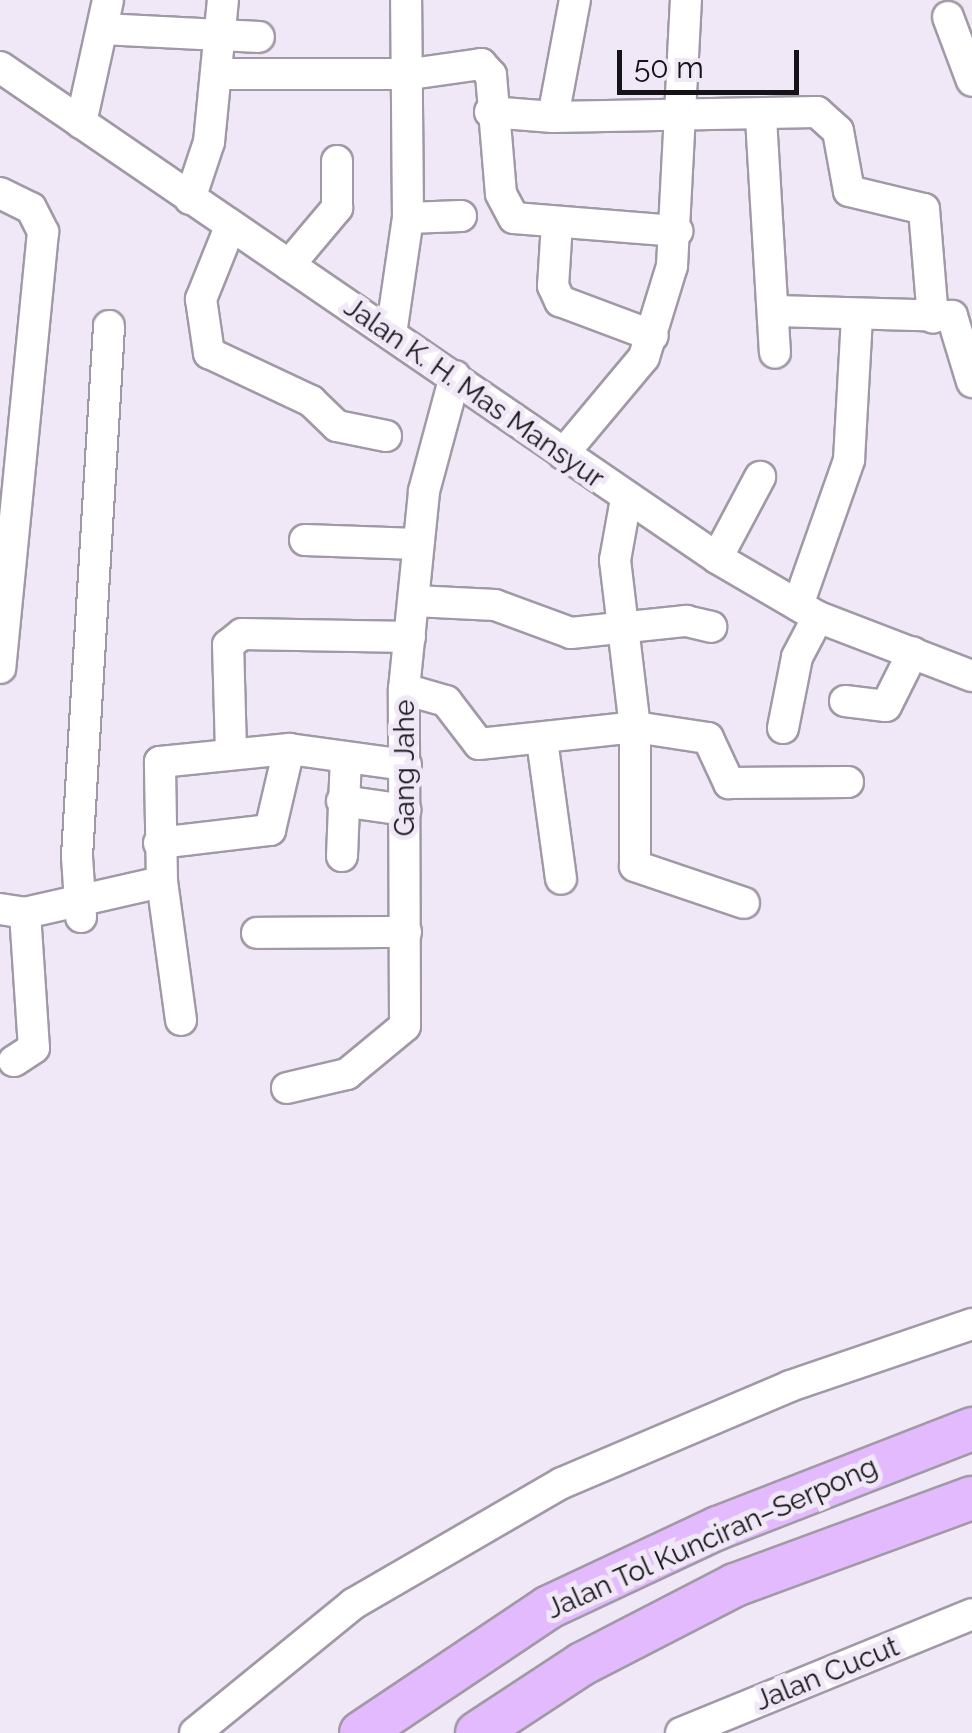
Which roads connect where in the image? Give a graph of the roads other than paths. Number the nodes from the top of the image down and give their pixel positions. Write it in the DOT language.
graph roads {
  1 [pos="223,0"];
  2 [pos="406,0"];
  3 [pos="575,0"];
  4 [pos="686,0"];
  5 [pos="106,14"];
  6 [pos="948,17"];
  7 [pos="221,36"];
  8 [pos="258,37"];
  9 [pos="0,67"];
  10 [pos="217,74"];
  11 [pos="411,74"];
  12 [pos="972,80"];
  13 [pos="490,112"];
  14 [pos="554,117"];
  15 [pos="678,118"];
  16 [pos="761,118"];
  17 [pos="81,123"];
  18 [pos="337,161"];
  19 [pos="0,192"];
  20 [pos="190,199"];
  21 [pos="461,216"];
  22 [pos="408,218"];
  23 [pos="557,223"];
  24 [pos="230,227"];
  25 [pos="678,231"];
  26 [pos="289,265"];
  27 [pos="774,311"];
  28 [pos="857,314"];
  29 [pos="933,318"];
  30 [pos="13,326"];
  31 [pos="109,326"];
  32 [pos="391,334"];
  33 [pos="653,336"];
  34 [pos="775,353"];
  35 [pos="455,376"];
  36 [pos="972,382"];
  37 [pos="386,436"];
  38 [pos="563,454"];
  39 [pos="760,476"];
  40 [pos="626,499"];
  41 [pos="305,540"];
  42 [pos="417,544"];
  43 [pos="716,558"];
  44 [pos="3,581"];
  45 [pos="415,601"];
  46 [pos="808,611"];
  47 [pos="711,627"];
  48 [pos="618,632"];
  49 [pos="410,637"];
  50 [pos="913,652"];
  51 [pos="0,668"];
  52 [pos="972,676"];
  53 [pos="404,688"];
  54 [pos="845,701"];
  55 [pos="634,727"];
  56 [pos="784,728"];
  57 [pos="542,740"];
  58 [pos="289,748"];
  59 [pos="231,751"];
  60 [pos="346,758"];
  61 [pos="406,765"];
  62 [pos="848,782"];
  63 [pos="342,800"];
  64 [pos="405,810"];
  65 [pos="159,844"];
  66 [pos="342,856"];
  67 [pos="561,879"];
  68 [pos="162,882"];
  69 [pos="744,904"];
  70 [pos="80,908"];
  71 [pos="12,911"];
  72 [pos="406,932"];
  73 [pos="257,934"];
  74 [pos="181,1020"];
  75 [pos="14,1062"];
  76 [pos="287,1088"];
  77 [pos="972,1324"];
  78 [pos="972,1429"];
  79 [pos="972,1498"];
  80 [pos="972,1614"];
  81 [pos="195,1733"];
  82 [pos="362,1733"];
  83 [pos="477,1733"];
  84 [pos="682,1733"];
  1 -- 7 [label="street"];
  2 -- 11 [label="street"];
  3 -- 14 [label="street"];
  4 -- 15 [label="street"];
  5 -- 7 [label="street"];
  5 -- 17 [label="street"];
  6 -- 12 [label="street"];
  7 -- 8 [label="street"];
  7 -- 10 [label="street"];
  9 -- 17 [label="street, Jalan K. H. Mas Mansyur"];
  10 -- 11 [label="street"];
  10 -- 20 [label="street"];
  11 -- 13 [label="street"];
  11 -- 22 [label="street"];
  13 -- 14 [label="street"];
  13 -- 23 [label="street"];
  14 -- 15 [label="street"];
  15 -- 16 [label="street"];
  15 -- 25 [label="street"];
  16 -- 27 [label="street"];
  16 -- 29 [label="street"];
  17 -- 20 [label="street, Jalan K. H. Mas Mansyur"];
  18 -- 26 [label="street"];
  19 -- 30 [label="street"];
  20 -- 24 [label="street, Jalan K. H. Mas Mansyur"];
  21 -- 22 [label="street"];
  22 -- 32 [label="street"];
  23 -- 25 [label="street"];
  23 -- 33 [label="street"];
  24 -- 26 [label="street, Jalan K. H. Mas Mansyur"];
  24 -- 37 [label="street"];
  25 -- 33 [label="street"];
  26 -- 32 [label="street, Jalan K. H. Mas Mansyur"];
  27 -- 28 [label="street"];
  27 -- 34 [label="street"];
  28 -- 29 [label="street"];
  28 -- 46 [label="street"];
  29 -- 36 [label="street"];
  30 -- 44 [label="street"];
  31 -- 70 [label="street"];
  32 -- 35 [label="street, Jalan K. H. Mas Mansyur"];
  33 -- 38 [label="street"];
  35 -- 38 [label="street, Jalan K. H. Mas Mansyur"];
  35 -- 42 [label="street, Gang Jahe"];
  38 -- 40 [label="street, Jalan K. H. Mas Mansyur"];
  39 -- 43 [label="street"];
  40 -- 43 [label="street, Jalan K. H. Mas Mansyur"];
  40 -- 48 [label="street"];
  41 -- 42 [label="street"];
  42 -- 45 [label="street, Gang Jahe"];
  43 -- 46 [label="street, Jalan K. H. Mas Mansyur"];
  44 -- 51 [label="street"];
  45 -- 48 [label="street"];
  45 -- 49 [label="street, Gang Jahe"];
  46 -- 50 [label="street, Jalan K. H. Mas Mansyur"];
  46 -- 56 [label="street"];
  47 -- 48 [label="street"];
  48 -- 55 [label="street"];
  49 -- 53 [label="street, Gang Jahe"];
  49 -- 59 [label="street"];
  50 -- 52 [label="street, Jalan K. H. Mas Mansyur"];
  50 -- 54 [label="street"];
  53 -- 57 [label="street"];
  53 -- 61 [label="street, Gang Jahe"];
  55 -- 57 [label="street"];
  55 -- 62 [label="street"];
  55 -- 69 [label="street"];
  57 -- 67 [label="street"];
  58 -- 59 [label="street"];
  58 -- 60 [label="street"];
  58 -- 65 [label="street"];
  59 -- 65 [label="street"];
  60 -- 61 [label="street"];
  60 -- 63 [label="street"];
  61 -- 64 [label="street, Gang Jahe"];
  63 -- 64 [label="street"];
  63 -- 66 [label="street"];
  64 -- 72 [label="street, Gang Jahe"];
  65 -- 68 [label="street"];
  68 -- 70 [label="street"];
  68 -- 74 [label="street"];
  70 -- 71 [label="street"];
  71 -- 75 [label="street"];
  72 -- 73 [label="street"];
  72 -- 76 [label="street, Gang Jahe"];
  77 -- 81 [label="street"];
  78 -- 82 [label="highway, Jalan Tol Kunciran–Serpong"];
  79 -- 83 [label="highway, Jalan Tol Kunciran–Serpong"];
  80 -- 84 [label="street, Jalan Cucut"];
}
